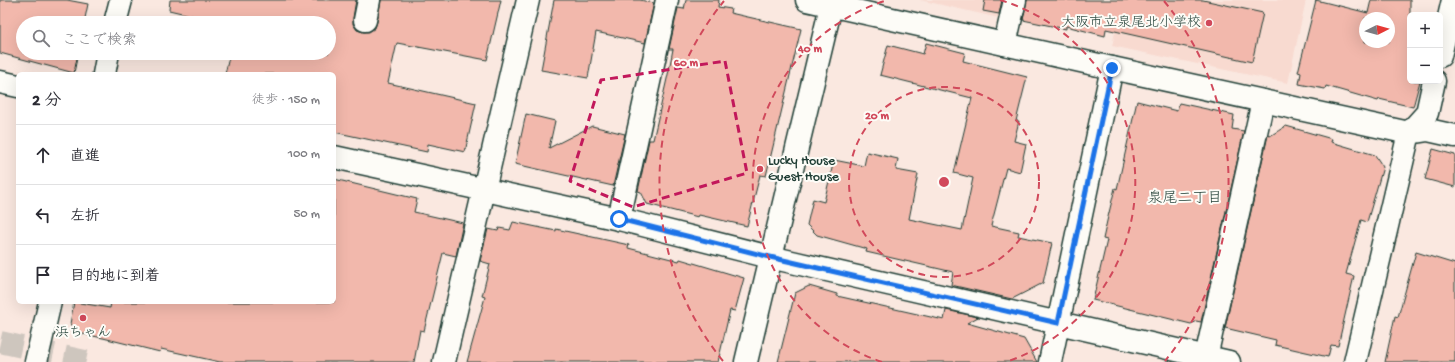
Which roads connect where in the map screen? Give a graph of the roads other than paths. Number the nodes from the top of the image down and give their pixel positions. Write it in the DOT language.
graph roads {
  1 [pos="121,0"];
  2 [pos="528,0"];
  3 [pos="667,0"];
  4 [pos="807,0"];
  5 [pos="1015,0"];
  6 [pos="1453,0"];
  7 [pos="831,6"];
  8 [pos="117,16"];
  9 [pos="1005,44"];
  10 [pos="1442,48"];
  11 [pos="107,60"];
  12 [pos="1112,68"];
  13 [pos="104,72"];
  14 [pos="0,82"];
  15 [pos="1433,84"];
  16 [pos="16,86"];
  17 [pos="1263,101"];
  18 [pos="1409,133"];
  19 [pos="1455,136"];
  20 [pos="336,157"];
  21 [pos="483,190"];
  22 [pos="619,219"];
  23 [pos="770,257"];
  24 [pos="50,304"];
  25 [pos="1058,323"];
  26 [pos="1206,357"];
  27 [pos="36,362"];
  28 [pos="444,362"];
  29 [pos="746,362"];
  30 [pos="1050,362"];
  31 [pos="1229,362"];
  32 [pos="1355,362"];
  1 -- 8 [label="street"];
  2 -- 21 [label="street"];
  3 -- 22 [label="street"];
  4 -- 7 [label="street"];
  5 -- 9 [label="street"];
  6 -- 10 [label="street"];
  7 -- 9 [label="street"];
  7 -- 23 [label="street"];
  9 -- 12 [label="street"];
  11 -- 13 [label="street"];
  12 -- 17 [label="street"];
  12 -- 25 [label="street"];
  14 -- 16 [label="street"];
  15 -- 18 [label="street"];
  17 -- 18 [label="street"];
  17 -- 26 [label="street"];
  18 -- 19 [label="street"];
  18 -- 32 [label="street"];
  20 -- 21 [label="street"];
  21 -- 22 [label="street"];
  21 -- 28 [label="street"];
  22 -- 23 [label="street"];
  23 -- 25 [label="street"];
  23 -- 29 [label="street"];
  24 -- 27 [label="street"];
  25 -- 26 [label="street"];
  25 -- 30 [label="street"];
  26 -- 31 [label="street"];
}
